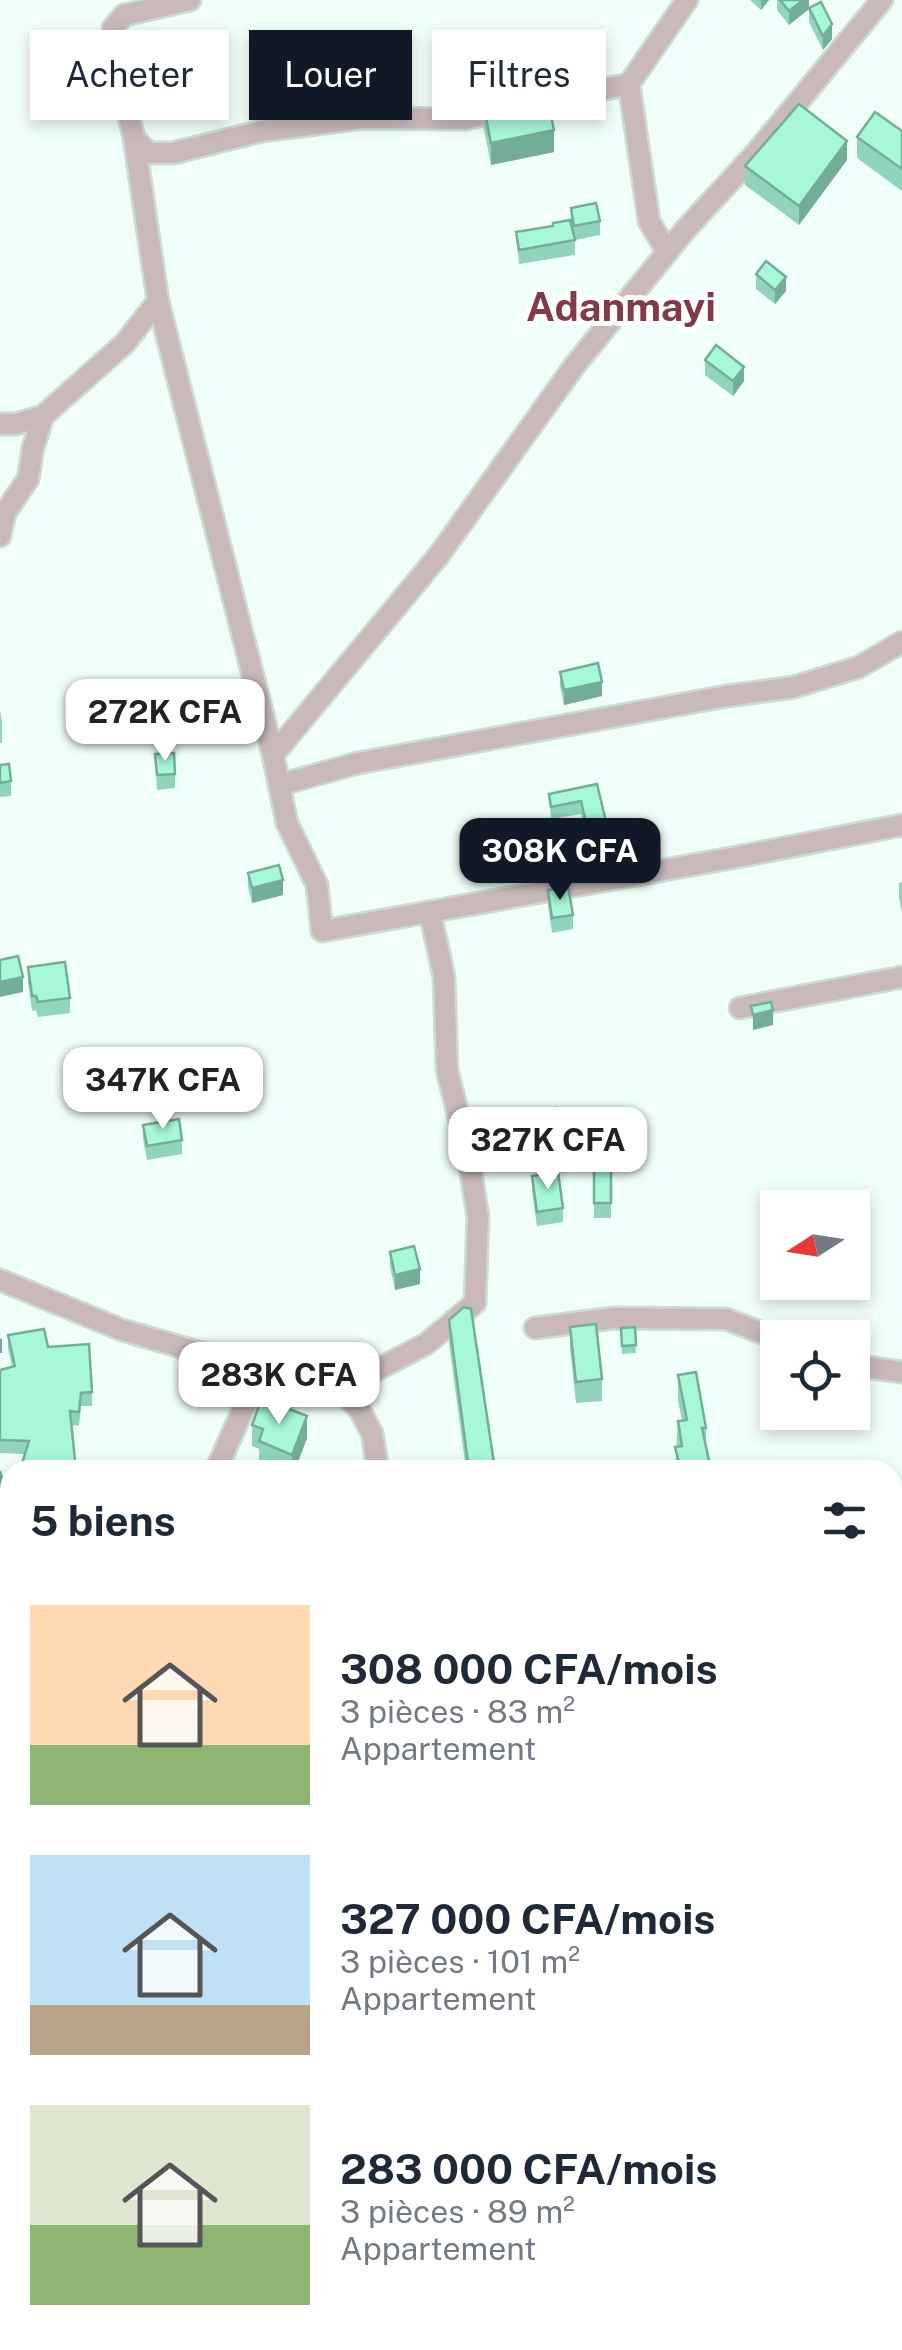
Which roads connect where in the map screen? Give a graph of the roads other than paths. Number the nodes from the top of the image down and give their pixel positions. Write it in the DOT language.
graph roads {
  1 [pos="190,0"];
  2 [pos="687,0"];
  3 [pos="882,0"];
  4 [pos="629,84"];
  5 [pos="134,138"];
  6 [pos="667,252"];
  7 [pos="158,302"];
  8 [pos="43,416"];
  9 [pos="0,424"];
  10 [pos="0,536"];
  11 [pos="902,642"];
  12 [pos="273,755"];
  13 [pos="279,785"];
  14 [pos="902,825"];
  15 [pos="430,912"];
  16 [pos="902,977"];
  17 [pos="740,1008"];
  18 [pos="0,1280"];
  19 [pos="535,1328"];
  20 [pos="760,1332"];
  21 [pos="870,1368"];
  22 [pos="261,1370"];
  23 [pos="902,1372"];
  24 [pos="318,1381"];
  25 [pos="220,1460"];
  26 [pos="376,1460"];
  1 -- 5 [label="street"];
  2 -- 4 [label="street"];
  3 -- 6 [label="street"];
  4 -- 5 [label="street"];
  4 -- 6 [label="street"];
  5 -- 7 [label="street"];
  6 -- 12 [label="street"];
  7 -- 8 [label="street"];
  7 -- 12 [label="street"];
  8 -- 9 [label="street"];
  8 -- 10 [label="street"];
  11 -- 13 [label="street"];
  12 -- 13 [label="street"];
  13 -- 15 [label="street"];
  14 -- 15 [label="street"];
  15 -- 24 [label="street"];
  16 -- 17 [label="street"];
  18 -- 22 [label="street"];
  19 -- 20 [label="street"];
  21 -- 23 [label="street"];
  22 -- 24 [label="street"];
  22 -- 25 [label="street"];
  24 -- 26 [label="street"];
}
